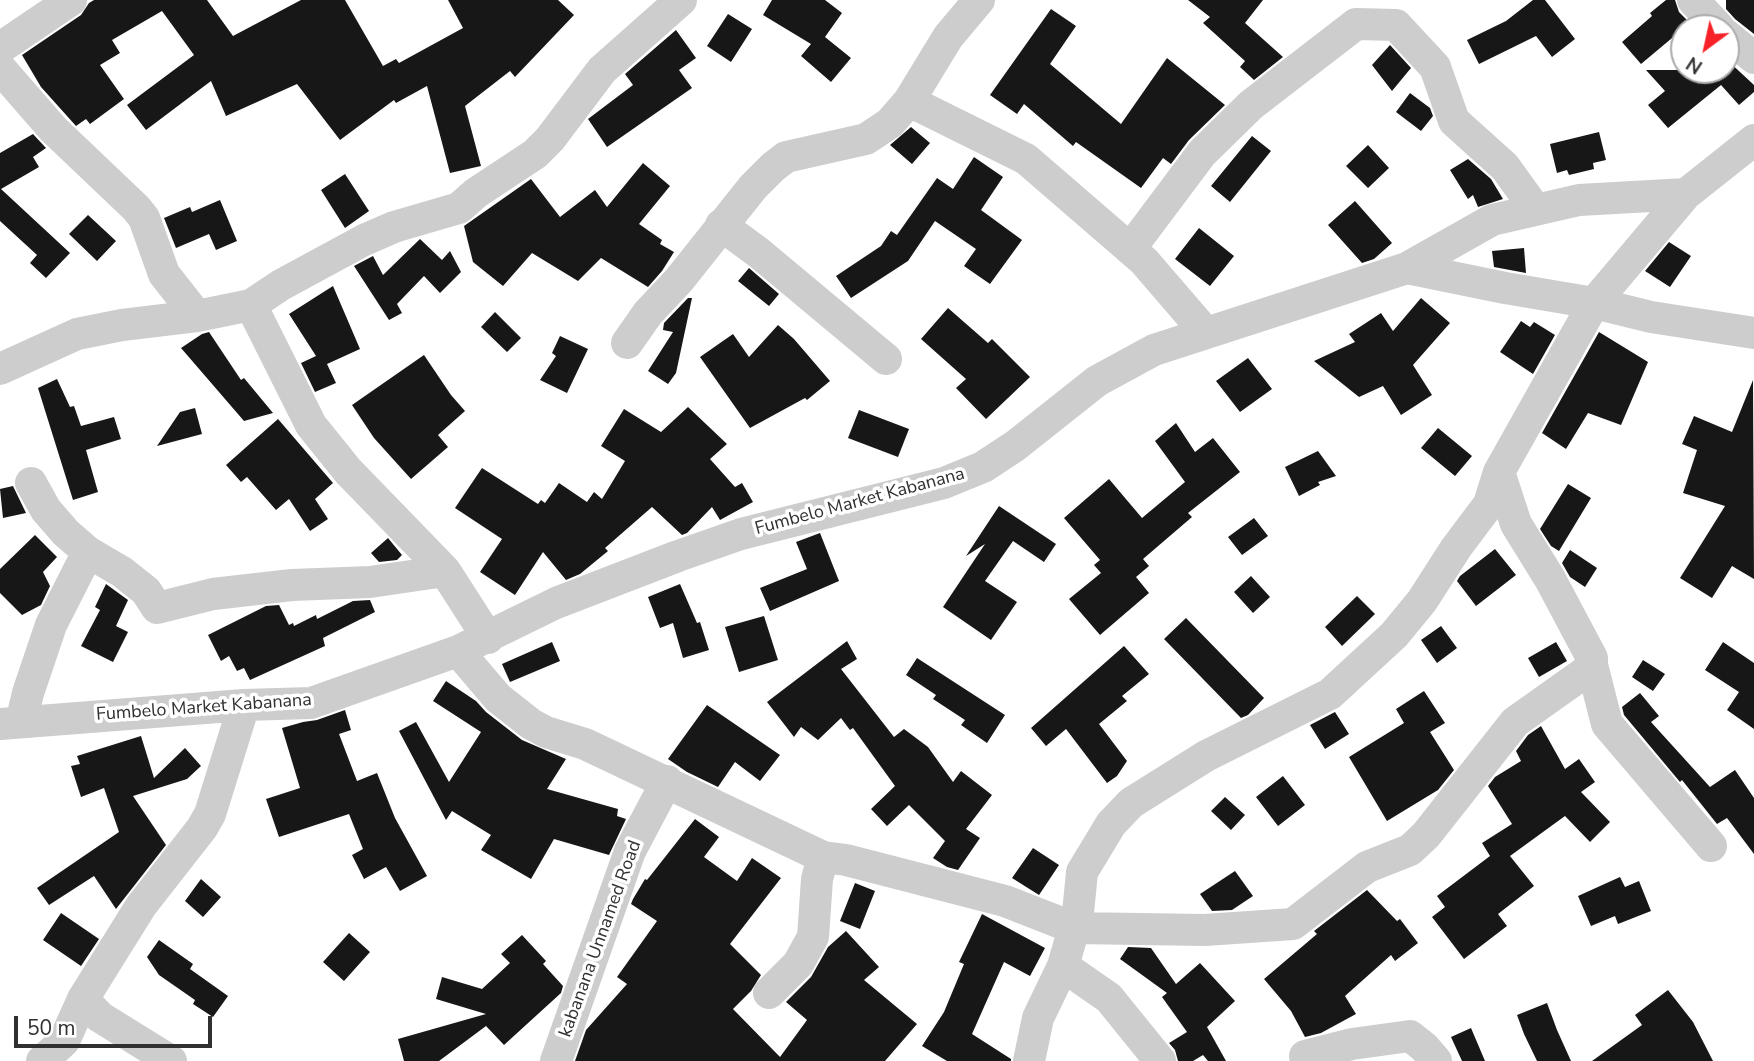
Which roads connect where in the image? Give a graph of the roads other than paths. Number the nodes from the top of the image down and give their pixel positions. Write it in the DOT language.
graph roads {
  1 [pos="71,0"];
  2 [pos="681,0"];
  3 [pos="979,0"];
  4 [pos="1693,0"];
  5 [pos="1706,14"];
  6 [pos="1740,46"];
  7 [pos="0,48"];
  8 [pos="1754,58"];
  9 [pos="0,68"];
  10 [pos="909,101"];
  11 [pos="1754,140"];
  12 [pos="1686,194"];
  13 [pos="1536,210"];
  14 [pos="721,225"];
  15 [pos="1130,249"];
  16 [pos="1406,268"];
  17 [pos="1594,303"];
  18 [pos="251,305"];
  19 [pos="197,316"];
  20 [pos="1206,333"];
  21 [pos="1754,333"];
  22 [pos="627,344"];
  23 [pos="886,359"];
  24 [pos="0,369"];
  25 [pos="1499,472"];
  26 [pos="31,483"];
  27 [pos="88,552"];
  28 [pos="445,571"];
  29 [pos="488,638"];
  30 [pos="458,651"];
  31 [pos="1592,665"];
  32 [pos="244,705"];
  33 [pos="12,723"];
  34 [pos="667,782"];
  35 [pos="1711,846"];
  36 [pos="823,857"];
  37 [pos="1073,928"];
  38 [pos="1063,966"];
  39 [pos="769,993"];
  40 [pos="83,999"];
  41 [pos="1304,1056"];
  42 [pos="42,1061"];
  43 [pos="172,1061"];
  44 [pos="556,1061"];
  45 [pos="1029,1061"];
  46 [pos="1160,1061"];
  47 [pos="1436,1061"];
  1 -- 7 [label="street"];
  2 -- 18 [label="street"];
  3 -- 10 [label="street"];
  4 -- 5 [label="street"];
  6 -- 8 [label="street"];
  9 -- 19 [label="street"];
  10 -- 14 [label="street"];
  10 -- 15 [label="street"];
  11 -- 12 [label="street"];
  12 -- 13 [label="street, Fumbelo Market Kabanana"];
  12 -- 17 [label="street"];
  13 -- 15 [label="street"];
  13 -- 16 [label="street, Fumbelo Market Kabanana"];
  14 -- 22 [label="street"];
  14 -- 23 [label="street"];
  15 -- 20 [label="street"];
  16 -- 17 [label="street"];
  16 -- 20 [label="street, Fumbelo Market Kabanana"];
  17 -- 21 [label="street"];
  17 -- 25 [label="street"];
  18 -- 19 [label="street"];
  18 -- 28 [label="street"];
  19 -- 24 [label="street"];
  20 -- 29 [label="street, Fumbelo Market Kabanana"];
  25 -- 31 [label="street"];
  25 -- 37 [label="street"];
  26 -- 27 [label="street"];
  27 -- 28 [label="street"];
  27 -- 33 [label="street"];
  28 -- 29 [label="street"];
  29 -- 30 [label="street, Fumbelo Market Kabanana"];
  30 -- 32 [label="street, Fumbelo Market Kabanana"];
  30 -- 34 [label="street"];
  31 -- 35 [label="street"];
  31 -- 37 [label="street"];
  32 -- 33 [label="street, Fumbelo Market Kabanana"];
  32 -- 40 [label="street"];
  34 -- 36 [label="street"];
  34 -- 44 [label="street, kabanana Unnamed Road"];
  36 -- 37 [label="street"];
  36 -- 39 [label="street"];
  37 -- 38 [label="street"];
  38 -- 45 [label="street"];
  38 -- 46 [label="street"];
  40 -- 42 [label="street"];
  40 -- 43 [label="street"];
  41 -- 47 [label="street"];
}
